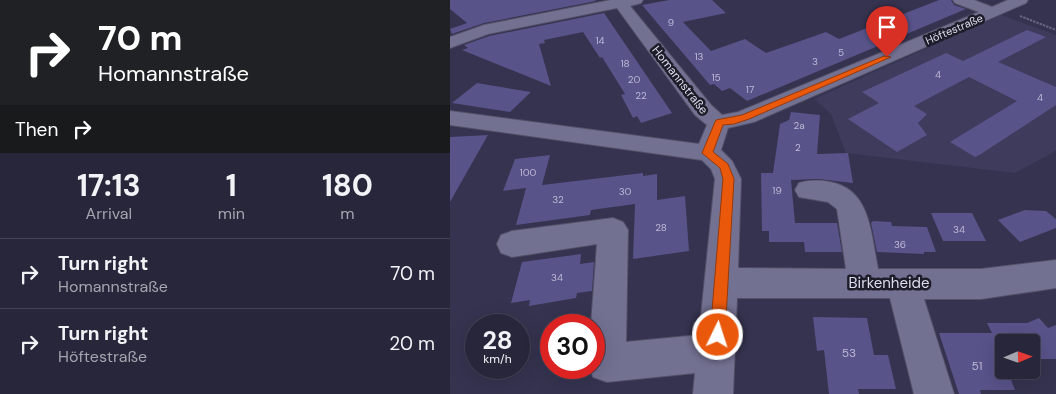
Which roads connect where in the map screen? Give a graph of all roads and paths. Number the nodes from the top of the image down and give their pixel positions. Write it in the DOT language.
graph roads {
  1 [pos="960,0"];
  2 [pos="1021,0"];
  3 [pos="625,1"];
  4 [pos="997,10"];
  5 [pos="1056,30"];
  6 [pos="450,43"];
  7 [pos="450,118"];
  8 [pos="719,122"];
  9 [pos="708,153"];
  10 [pos="809,190"];
  11 [pos="512,244"];
  12 [pos="1056,274"];
  13 [pos="721,283"];
  14 [pos="864,283"];
  15 [pos="903,283"];
  16 [pos="716,352"];
  17 [pos="713,394"];
  18 [pos="934,394"];
  1 -- 4 [label="street"];
  2 -- 4 [label="street, Höftestraße"];
  3 -- 6 [label="street"];
  3 -- 8 [label="street, Homannstraße"];
  4 -- 5 [label="path"];
  4 -- 8 [label="street, Höftestraße"];
  7 -- 9 [label="street"];
  8 -- 9 [label="street, Homannstraße"];
  9 -- 13 [label="street"];
  10 -- 14 [label="street"];
  11 -- 16 [label="street"];
  12 -- 15 [label="street, Birkenheide"];
  13 -- 14 [label="street, Birkenheide"];
  13 -- 16 [label="street"];
  14 -- 15 [label="street, Birkenheide"];
  15 -- 18 [label="street"];
  16 -- 17 [label="street"];
}
